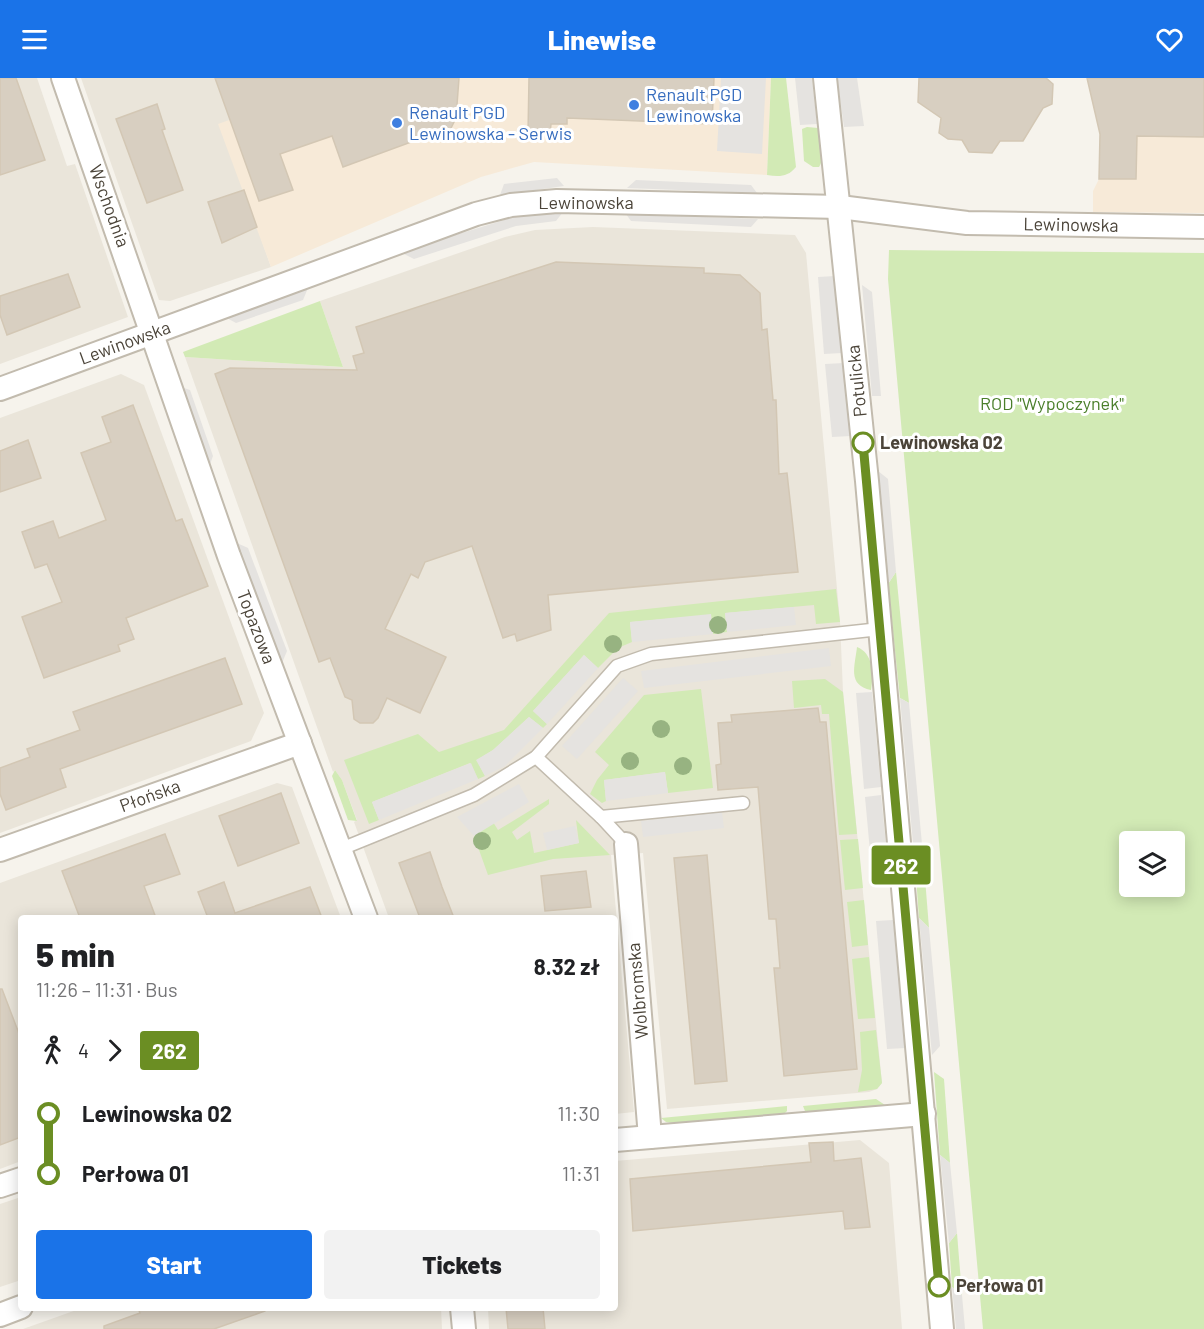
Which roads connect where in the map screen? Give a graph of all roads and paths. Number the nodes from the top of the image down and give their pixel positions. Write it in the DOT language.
graph roads {
  1 [pos="63,78"];
  2 [pos="825,78"];
  3 [pos="840,207"];
  4 [pos="1204,227"];
  5 [pos="152,334"];
  6 [pos="0,389"];
  7 [pos="880,629"];
  8 [pos="300,743"];
  9 [pos="536,757"];
  10 [pos="743,803"];
  11 [pos="601,817"];
  12 [pos="626,844"];
  13 [pos="340,849"];
  14 [pos="0,850"];
  15 [pos="365,915"];
  16 [pos="924,1114"];
  17 [pos="650,1137"];
  18 [pos="618,1140"];
  19 [pos="18,1180"];
  20 [pos="0,1186"];
  21 [pos="18,1308"];
  22 [pos="462,1311"];
  23 [pos="0,1315"];
  24 [pos="464,1329"];
  25 [pos="942,1329"];
  1 -- 5 [label="street, Wschodnia"];
  2 -- 3 [label="street, Potulicka"];
  3 -- 4 [label="street, Lewinowska"];
  3 -- 5 [label="street, Lewinowska"];
  3 -- 7 [label="street, Potulicka"];
  5 -- 6 [label="street, Lewinowska"];
  5 -- 8 [label="street, Topazowa"];
  7 -- 9 [label="lane"];
  7 -- 16 [label="street, Potulicka"];
  8 -- 13 [label="street, Topazowa"];
  8 -- 14 [label="street, Płońska"];
  9 -- 11 [label="lane"];
  9 -- 13 [label="lane"];
  10 -- 11 [label="lane"];
  11 -- 12 [label="lane"];
  12 -- 17 [label="street, Wolbromska"];
  13 -- 15 [label="street, Topazowa"];
  16 -- 17 [label="street"];
  16 -- 25 [label="street, Potulicka"];
  17 -- 18 [label="street"];
  19 -- 20 [label="street"];
  21 -- 23 [label="street"];
  22 -- 24 [label="street"];
}
